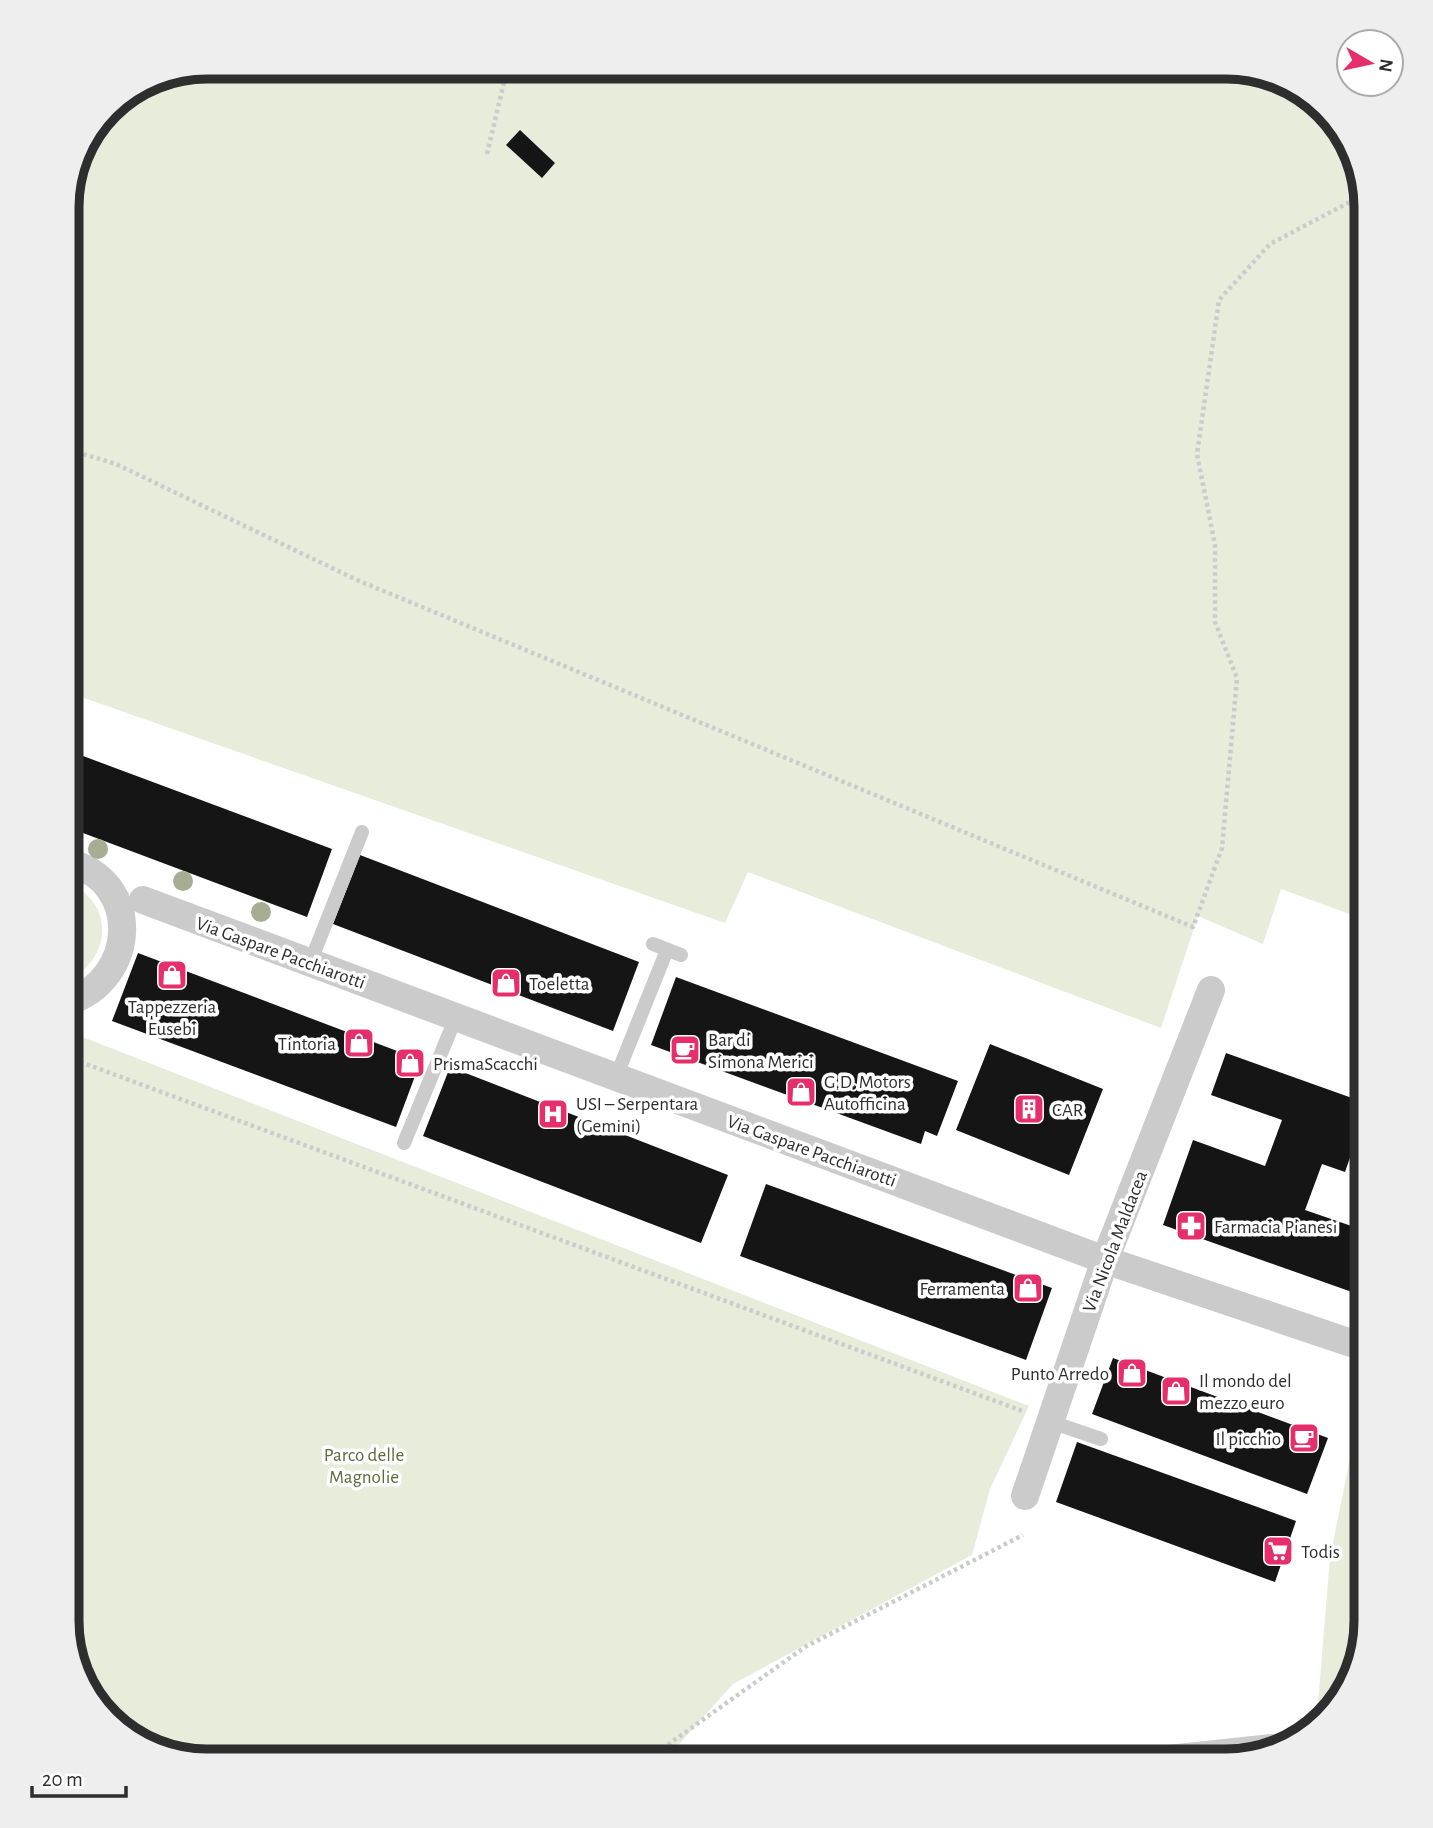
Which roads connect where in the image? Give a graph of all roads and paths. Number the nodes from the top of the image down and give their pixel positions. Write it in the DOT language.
graph roads {
  1 [pos="505,79"];
  2 [pos="487,153"];
  3 [pos="1354,200"];
  4 [pos="79,457"];
  5 [pos="362,832"];
  6 [pos="79,866"];
  7 [pos="132,908"];
  8 [pos="667,950"];
  9 [pos="310,963"];
  10 [pos="1211,990"];
  11 [pos="79,998"];
  12 [pos="456,1017"];
  13 [pos="79,1061"];
  14 [pos="616,1077"];
  15 [pos="404,1143"];
  16 [pos="1105,1260"];
  17 [pos="1354,1344"];
  18 [pos="1048,1421"];
  19 [pos="1101,1439"];
  20 [pos="1025,1496"];
  21 [pos="1023,1535"];
  22 [pos="663,1749"];
  1 -- 2 [label="path"];
  3 -- 4 [label="path"];
  5 -- 9 [label="lane"];
  6 -- 7 [label="street, Via Gaspare Pacchiarotti"];
  7 -- 9 [label="street, Via Gaspare Pacchiarotti"];
  7 -- 11 [label="street"];
  8 -- 14 [label="lane"];
  9 -- 12 [label="street, Via Gaspare Pacchiarotti"];
  10 -- 16 [label="street, Via Nicola Maldacea"];
  12 -- 14 [label="street, Via Gaspare Pacchiarotti"];
  12 -- 15 [label="lane"];
  13 -- 18 [label="path"];
  14 -- 16 [label="street, Via Gaspare Pacchiarotti"];
  16 -- 17 [label="street, Via Gaspare Pacchiarotti"];
  16 -- 18 [label="street, Via Nicola Maldacea"];
  18 -- 19 [label="lane"];
  18 -- 20 [label="street, Via Nicola Maldacea"];
  21 -- 22 [label="path"];
}
